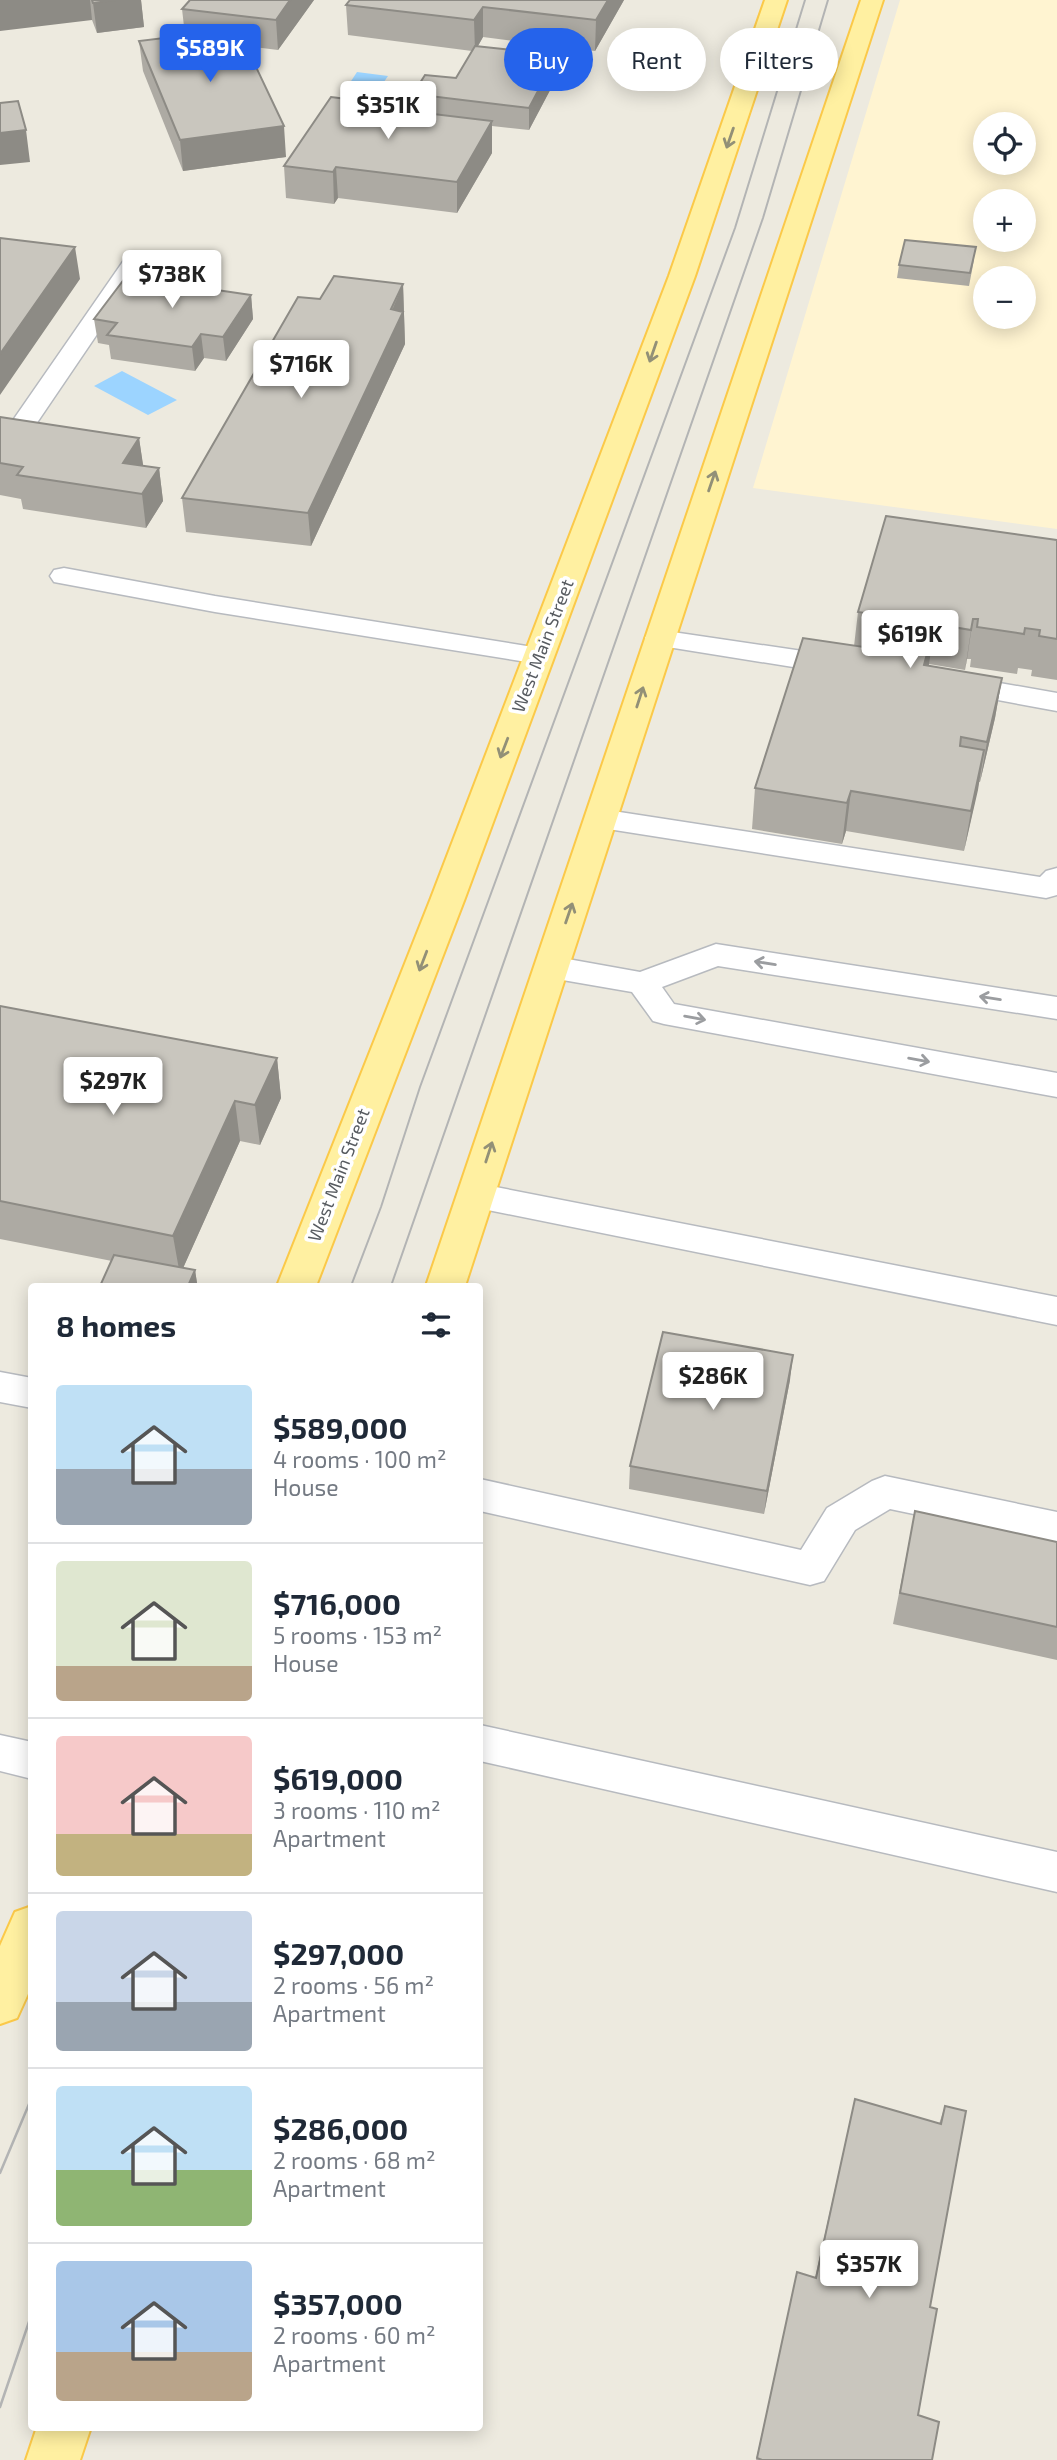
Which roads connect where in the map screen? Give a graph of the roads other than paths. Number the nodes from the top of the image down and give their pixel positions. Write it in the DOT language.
graph roads {
  1 [pos="776,0"];
  2 [pos="872,0"];
  3 [pos="132,265"];
  4 [pos="15,436"];
  5 [pos="64,576"];
  6 [pos="659,638"];
  7 [pos="539,656"];
  8 [pos="863,669"];
  9 [pos="924,679"];
  10 [pos="1057,702"];
  11 [pos="600,819"];
  12 [pos="1057,878"];
  13 [pos="551,967"];
  14 [pos="642,983"];
  15 [pos="1057,1009"];
  16 [pos="1057,1085"];
  17 [pos="475,1196"];
  18 [pos="297,1283"];
  19 [pos="446,1283"];
  20 [pos="1057,1311"];
  21 [pos="0,1387"];
  22 [pos="28,1392"];
  23 [pos="483,1496"];
  24 [pos="1057,1528"];
  25 [pos="483,1744"];
  26 [pos="0,1753"];
  27 [pos="28,1760"];
  28 [pos="1057,1872"];
  29 [pos="28,1937"];
  30 [pos="0,2001"];
  31 [pos="63,2431"];
  32 [pos="53,2460"];
  1 -- 7 [label="main road, West Main Street, one-way"];
  6 -- 2 [label="main road, one-way"];
  3 -- 4 [label="lane"];
  5 -- 7 [label="lane"];
  6 -- 8 [label="lane"];
  11 -- 6 [label="main road, one-way"];
  7 -- 18 [label="main road, West Main Street, one-way"];
  9 -- 10 [label="lane"];
  11 -- 12 [label="lane"];
  13 -- 11 [label="main road, one-way"];
  13 -- 14 [label="lane"];
  17 -- 13 [label="main road, one-way"];
  15 -- 14 [label="lane, one-way"];
  14 -- 16 [label="lane, one-way"];
  17 -- 19 [label="main road"];
  17 -- 20 [label="lane"];
  21 -- 22 [label="lane"];
  23 -- 24 [label="lane"];
  25 -- 28 [label="lane"];
  26 -- 27 [label="lane"];
  29 -- 30 [label="main road"];
  31 -- 32 [label="main road"];
}
